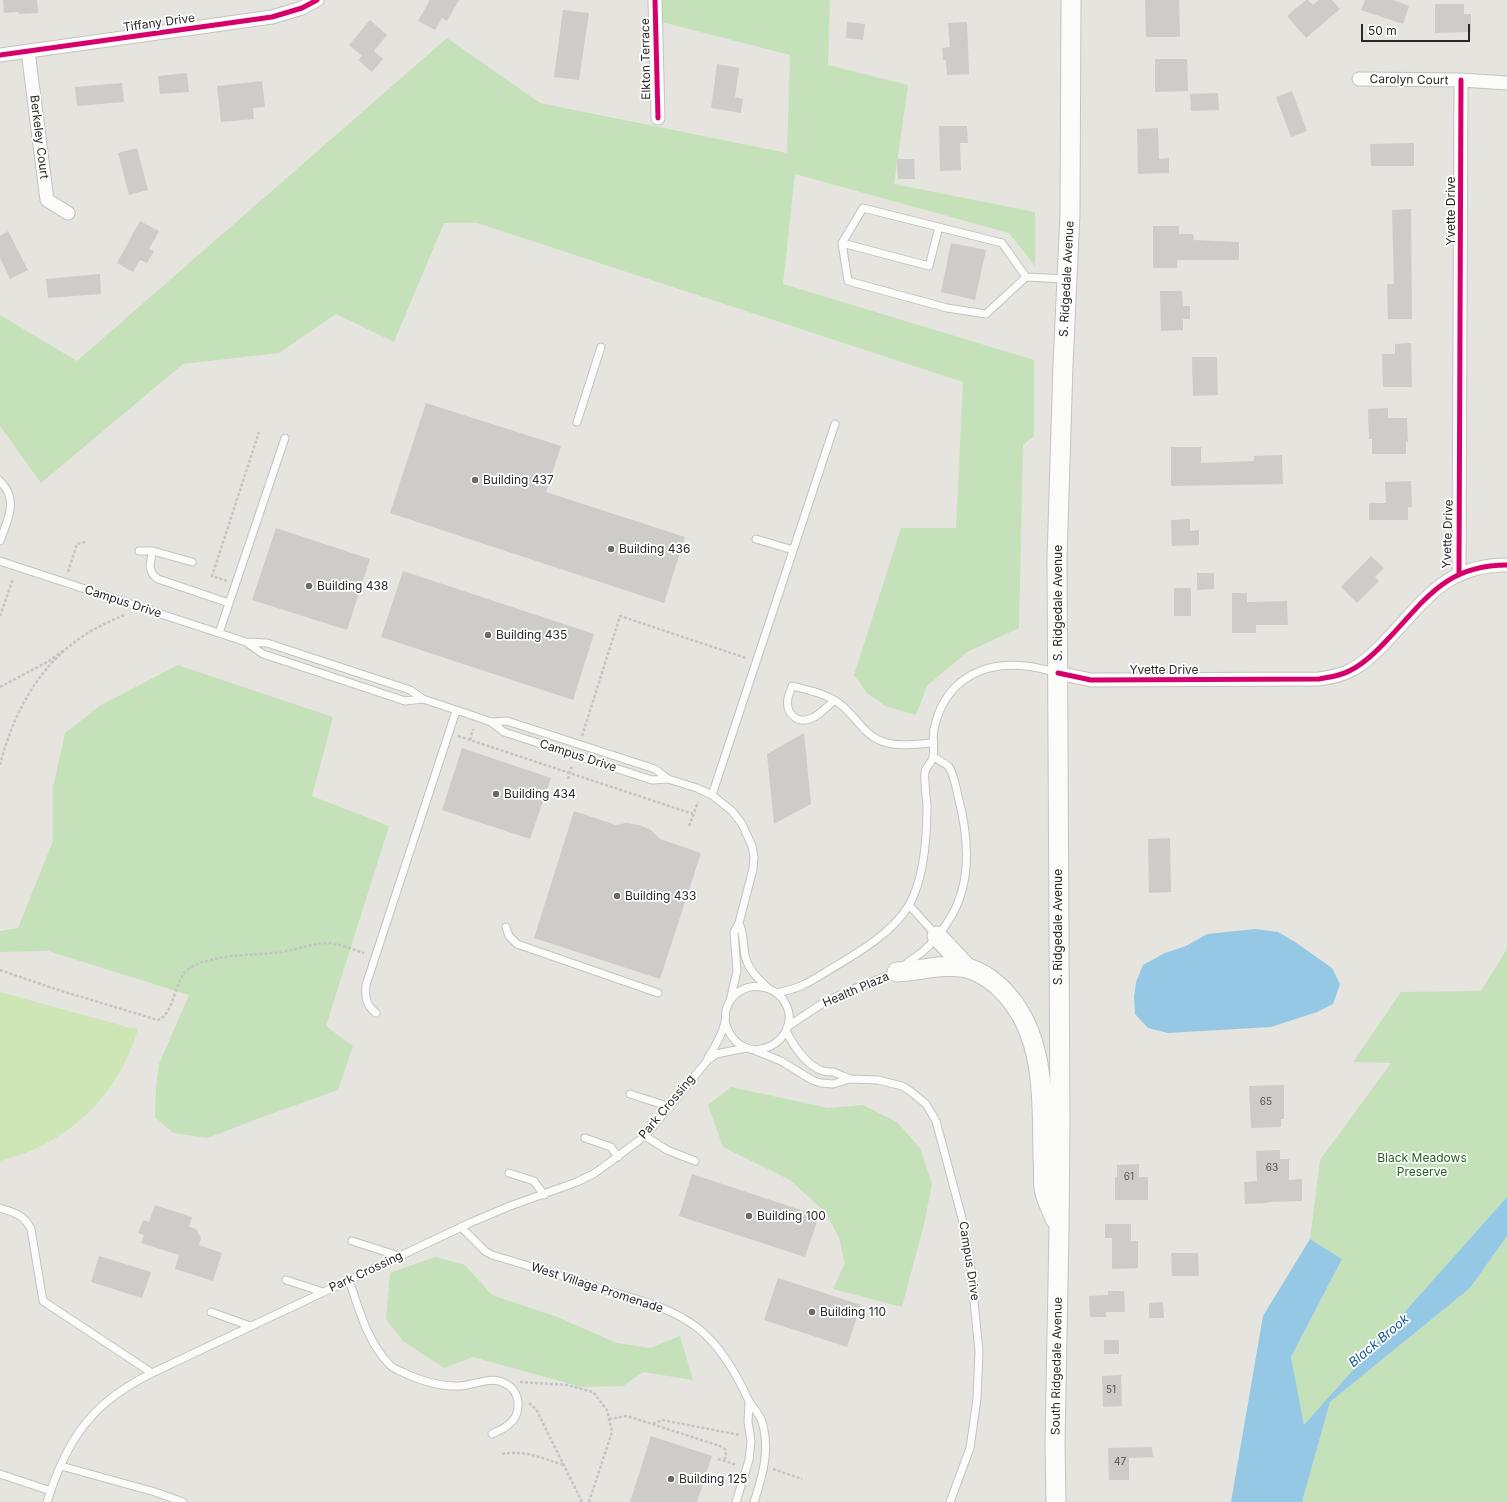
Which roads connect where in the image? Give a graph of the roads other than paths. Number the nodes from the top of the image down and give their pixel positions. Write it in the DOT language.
graph roads {
  1 [pos="317,0"];
  2 [pos="655,0"];
  3 [pos="1071,0"];
  4 [pos="28,51"];
  5 [pos="0,55"];
  6 [pos="1359,79"];
  7 [pos="1462,80"];
  8 [pos="1507,82"];
  9 [pos="658,118"];
  10 [pos="68,213"];
  11 [pos="939,227"];
  12 [pos="842,243"];
  13 [pos="1026,277"];
  14 [pos="1066,280"];
  15 [pos="601,347"];
  16 [pos="577,422"];
  17 [pos="835,424"];
  18 [pos="285,438"];
  19 [pos="0,481"];
  20 [pos="756,539"];
  21 [pos="0,541"];
  22 [pos="793,550"];
  23 [pos="139,551"];
  24 [pos="153,551"];
  25 [pos="0,561"];
  26 [pos="192,562"];
  27 [pos="1507,565"];
  28 [pos="1459,574"];
  29 [pos="229,603"];
  30 [pos="219,633"];
  31 [pos="246,642"];
  32 [pos="1058,673"];
  33 [pos="423,700"];
  34 [pos="834,701"];
  35 [pos="456,710"];
  36 [pos="491,722"];
  37 [pos="933,743"];
  38 [pos="934,757"];
  39 [pos="668,779"];
  40 [pos="712,795"];
  41 [pos="909,905"];
  42 [pos="739,923"];
  43 [pos="506,927"];
  44 [pos="937,936"];
  45 [pos="967,968"];
  46 [pos="897,972"];
  47 [pos="768,988"];
  48 [pos="658,993"];
  49 [pos="777,993"];
  50 [pos="730,1001"];
  51 [pos="376,1013"];
  52 [pos="725,1022"];
  53 [pos="787,1029"];
  54 [pos="750,1049"];
  55 [pos="707,1061"];
  56 [pos="850,1079"];
  57 [pos="630,1094"];
  58 [pos="670,1107"];
  59 [pos="645,1136"];
  60 [pos="585,1138"];
  61 [pos="618,1157"];
  62 [pos="695,1161"];
  63 [pos="509,1172"];
  64 [pos="544,1195"];
  65 [pos="0,1208"];
  66 [pos="461,1227"];
  67 [pos="1059,1230"];
  68 [pos="352,1241"];
  69 [pos="399,1256"];
  70 [pos="286,1280"];
  71 [pos="349,1280"];
  72 [pos="323,1292"];
  73 [pos="211,1312"];
  74 [pos="250,1326"];
  75 [pos="152,1373"];
  76 [pos="749,1402"];
  77 [pos="492,1434"];
  78 [pos="61,1466"];
  79 [pos="0,1474"];
  80 [pos="50,1491"];
  81 [pos="47,1502"];
  82 [pos="183,1502"];
  83 [pos="736,1502"];
  84 [pos="754,1502"];
  85 [pos="950,1502"];
  86 [pos="1056,1502"];
  1 -- 4 [label="street, Tiffany Drive"];
  2 -- 9 [label="street, Elkton Terrace"];
  3 -- 14 [label="main road, S. Ridgedale Avenue"];
  4 -- 5 [label="street, Tiffany Drive"];
  4 -- 10 [label="street, Berkeley Court"];
  6 -- 7 [label="street, Carolyn Court"];
  7 -- 8 [label="street, Carolyn Court"];
  7 -- 28 [label="street, Yvette Drive"];
  11 -- 12 [label="lane"];
  11 -- 12 [label="lane"];
  11 -- 13 [label="lane"];
  12 -- 13 [label="lane"];
  13 -- 14 [label="lane"];
  14 -- 32 [label="main road, S. Ridgedale Avenue"];
  15 -- 16 [label="lane"];
  17 -- 22 [label="lane"];
  18 -- 29 [label="lane"];
  19 -- 21 [label="lane"];
  20 -- 22 [label="lane"];
  22 -- 40 [label="lane"];
  23 -- 24 [label="lane"];
  24 -- 26 [label="lane"];
  24 -- 29 [label="lane"];
  25 -- 30 [label="lane, Campus Drive"];
  27 -- 28 [label="street"];
  28 -- 32 [label="street, Yvette Drive"];
  29 -- 30 [label="lane"];
  30 -- 31 [label="lane, Campus Drive"];
  31 -- 33 [label="lane, Campus Drive"];
  31 -- 33 [label="lane, Campus Drive"];
  32 -- 37 [label="lane"];
  32 -- 67 [label="main road, S. Ridgedale Avenue"];
  33 -- 35 [label="lane, Campus Drive"];
  34 -- 34 [label="lane"];
  34 -- 37 [label="lane"];
  35 -- 36 [label="lane, Campus Drive"];
  35 -- 51 [label="lane"];
  36 -- 39 [label="lane, Campus Drive"];
  36 -- 39 [label="lane, Campus Drive"];
  37 -- 38 [label="lane"];
  38 -- 41 [label="lane"];
  38 -- 44 [label="lane, Health Plaza"];
  39 -- 40 [label="lane, Campus Drive"];
  40 -- 42 [label="lane, Campus Drive"];
  41 -- 44 [label="lane"];
  41 -- 49 [label="lane"];
  42 -- 47 [label="lane"];
  42 -- 50 [label="lane, Campus Drive"];
  43 -- 48 [label="lane"];
  44 -- 45 [label="main road"];
  44 -- 46 [label="lane, Health Plaza"];
  45 -- 46 [label="main road"];
  45 -- 67 [label="main road"];
  46 -- 53 [label="lane, Health Plaza"];
  47 -- 49 [label="lane"];
  47 -- 50 [label="lane"];
  49 -- 53 [label="lane"];
  50 -- 52 [label="lane"];
  52 -- 54 [label="lane"];
  52 -- 55 [label="lane, Park Crossing"];
  53 -- 54 [label="lane"];
  53 -- 56 [label="lane, Campus Drive"];
  54 -- 55 [label="lane, Park Crossing"];
  54 -- 56 [label="lane, Campus Drive"];
  55 -- 58 [label="lane, Park Crossing"];
  56 -- 85 [label="lane, Campus Drive"];
  57 -- 58 [label="lane"];
  58 -- 59 [label="lane, Park Crossing"];
  59 -- 61 [label="lane, Park Crossing"];
  59 -- 62 [label="lane"];
  60 -- 61 [label="lane"];
  61 -- 64 [label="lane, Park Crossing"];
  63 -- 64 [label="lane"];
  64 -- 66 [label="lane, Park Crossing"];
  65 -- 75 [label="lane"];
  66 -- 69 [label="lane, Park Crossing"];
  66 -- 76 [label="lane, West Village Promenade"];
  67 -- 86 [label="main road, South Ridgedale Avenue"];
  68 -- 69 [label="lane"];
  69 -- 71 [label="lane, Park Crossing"];
  70 -- 72 [label="lane"];
  71 -- 72 [label="lane, Park Crossing"];
  71 -- 77 [label="lane"];
  72 -- 74 [label="lane, Park Crossing"];
  73 -- 74 [label="lane"];
  74 -- 75 [label="lane, Park Crossing"];
  75 -- 78 [label="lane, Park Crossing"];
  76 -- 83 [label="lane, West Village Promenade"];
  76 -- 84 [label="lane, West Village Promenade"];
  78 -- 80 [label="lane, Park Crossing"];
  78 -- 82 [label="lane"];
  79 -- 80 [label="lane"];
  80 -- 81 [label="lane, Park Crossing"];
}
